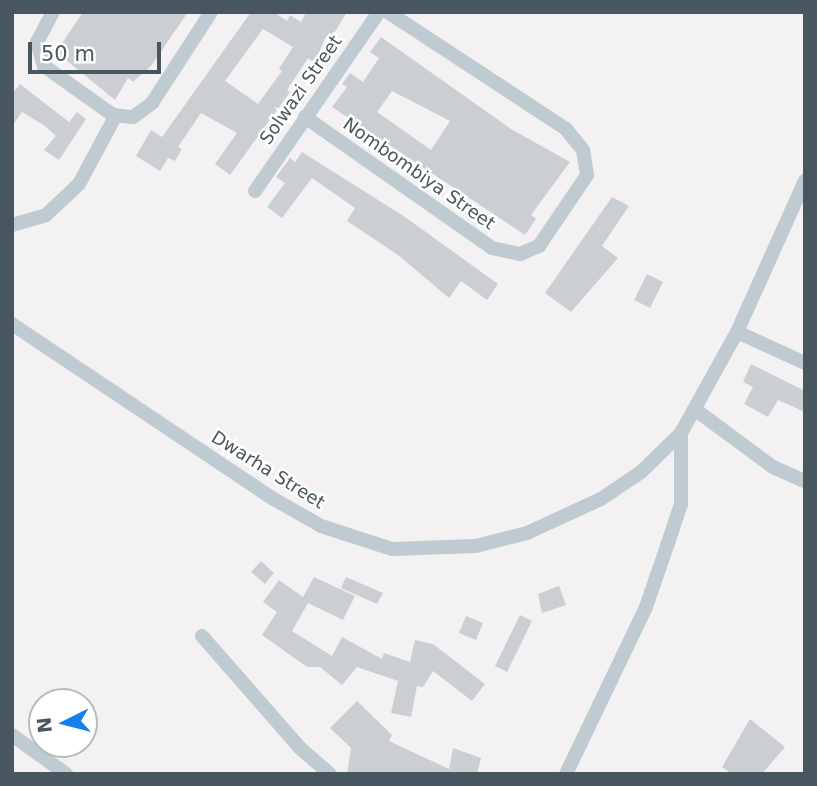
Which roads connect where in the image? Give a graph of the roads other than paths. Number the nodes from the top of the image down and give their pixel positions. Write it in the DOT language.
graph roads {
  1 [pos="53,12"];
  2 [pos="211,12"];
  3 [pos="379,12"];
  4 [pos="387,12"];
  5 [pos="116,116"];
  6 [pos="305,117"];
  7 [pos="805,181"];
  8 [pos="255,191"];
  9 [pos="12,225"];
  10 [pos="12,324"];
  11 [pos="737,332"];
  12 [pos="805,363"];
  13 [pos="697,411"];
  14 [pos="681,433"];
  15 [pos="805,481"];
  16 [pos="202,636"];
  17 [pos="12,735"];
  18 [pos="66,774"];
  19 [pos="330,774"];
  20 [pos="566,774"];
  1 -- 5 [label="street"];
  2 -- 5 [label="street"];
  3 -- 6 [label="street, Solwazi Street"];
  4 -- 6 [label="street, Nombombiya Street"];
  5 -- 9 [label="street"];
  6 -- 8 [label="street, Solwazi Street"];
  7 -- 11 [label="street, Dwarha Street"];
  10 -- 14 [label="street, Dwarha Street"];
  11 -- 12 [label="street"];
  11 -- 13 [label="street, Dwarha Street"];
  13 -- 14 [label="street, Dwarha Street"];
  13 -- 15 [label="street"];
  14 -- 20 [label="street"];
  16 -- 19 [label="street"];
  17 -- 18 [label="street"];
}
